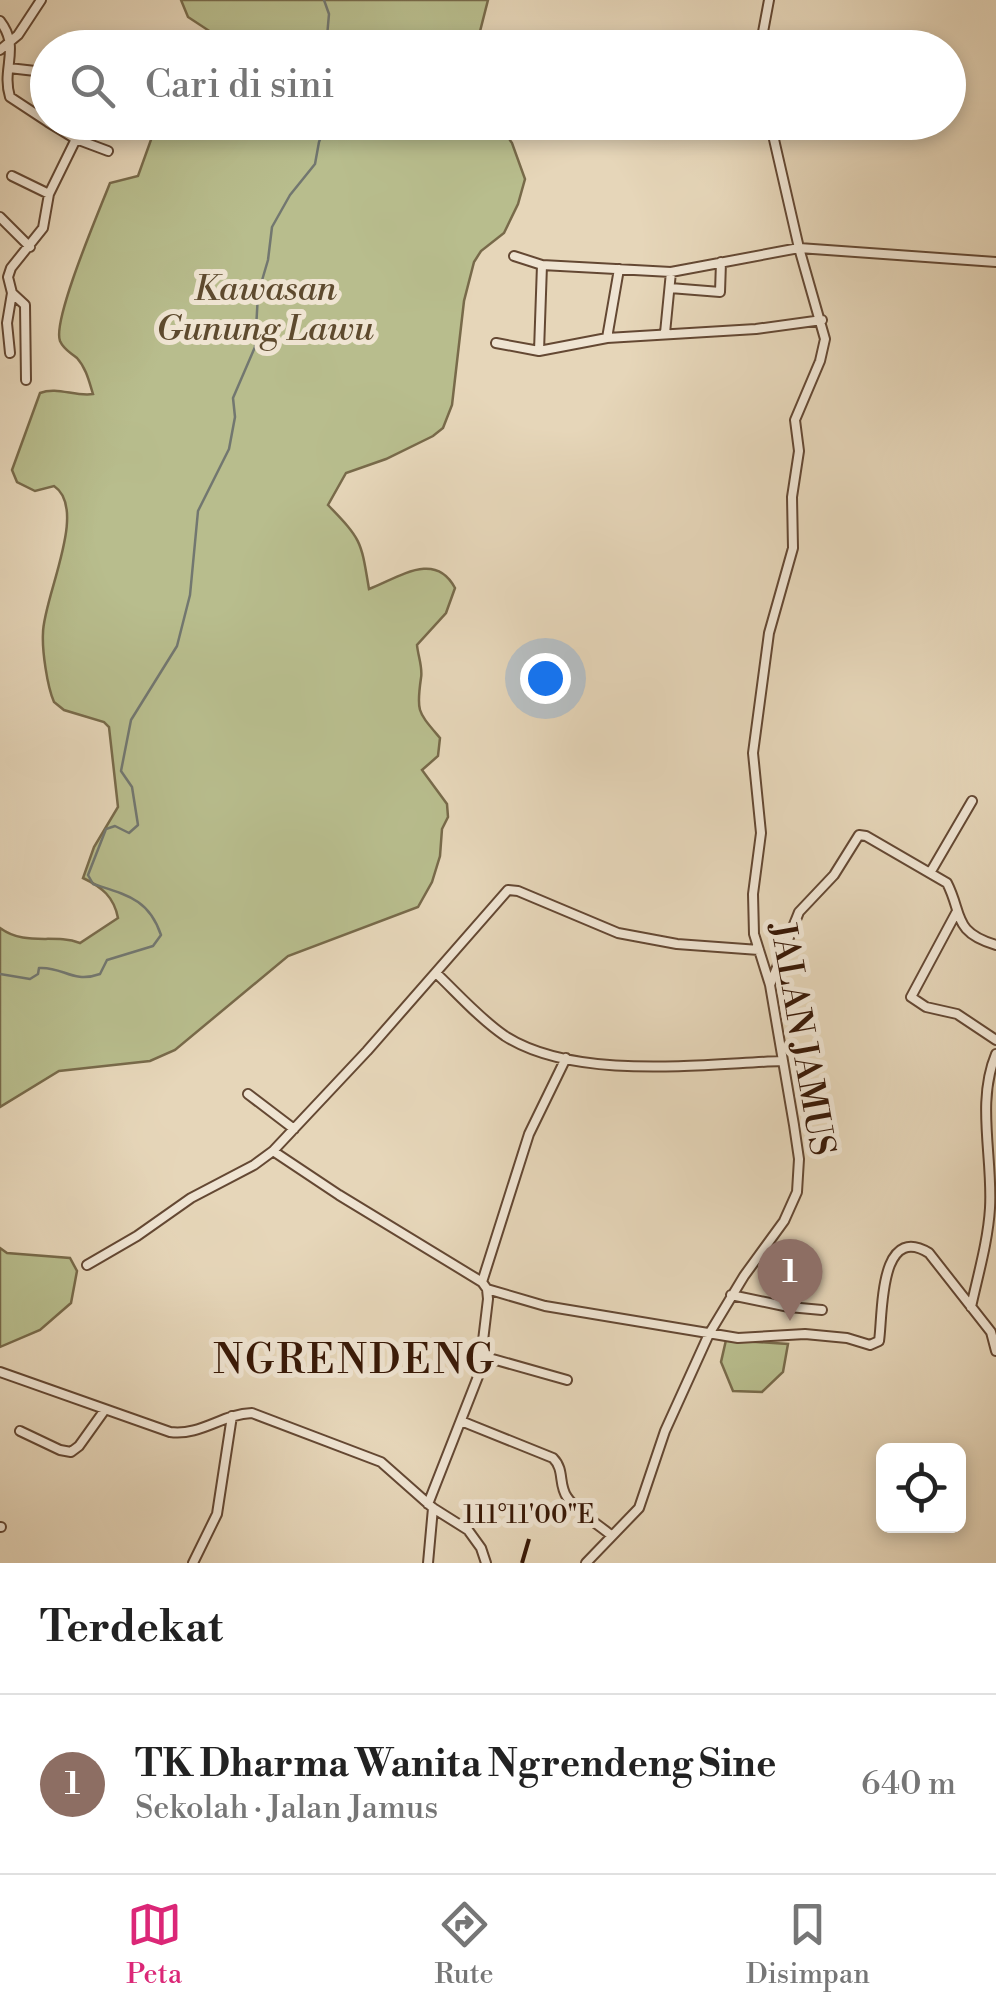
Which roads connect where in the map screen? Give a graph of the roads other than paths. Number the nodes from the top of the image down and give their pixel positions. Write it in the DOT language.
graph roads {
  1 [pos="42,0"];
  2 [pos="769,0"];
  3 [pos="0,21"];
  4 [pos="763,30"];
  5 [pos="11,40"];
  6 [pos="0,50"];
  7 [pos="9,68"];
  8 [pos="30,70"];
  9 [pos="30,111"];
  10 [pos="75,140"];
  11 [pos="81,140"];
  12 [pos="774,140"];
  13 [pos="108,151"];
  14 [pos="12,176"];
  15 [pos="49,194"];
  16 [pos="0,217"];
  17 [pos="30,247"];
  18 [pos="799,248"];
  19 [pos="514,256"];
  20 [pos="721,262"];
  21 [pos="996,262"];
  22 [pos="542,265"];
  23 [pos="618,269"];
  24 [pos="670,272"];
  25 [pos="670,288"];
  26 [pos="12,293"];
  27 [pos="822,320"];
  28 [pos="665,334"];
  29 [pos="607,338"];
  30 [pos="496,343"];
  31 [pos="539,352"];
  32 [pos="10,353"];
  33 [pos="26,380"];
  34 [pos="972,801"];
  35 [pos="930,873"];
  36 [pos="956,913"];
  37 [pos="996,946"];
  38 [pos="759,950"];
  39 [pos="436,973"];
  40 [pos="770,985"];
  41 [pos="996,1040"];
  42 [pos="996,1054"];
  43 [pos="566,1058"];
  44 [pos="782,1060"];
  45 [pos="248,1094"];
  46 [pos="294,1129"];
  47 [pos="274,1150"];
  48 [pos="994,1166"];
  49 [pos="87,1265"];
  50 [pos="485,1286"];
  51 [pos="731,1295"];
  52 [pos="971,1307"];
  53 [pos="822,1310"];
  54 [pos="994,1332"];
  55 [pos="708,1334"];
  56 [pos="996,1352"];
  57 [pos="482,1356"];
  58 [pos="0,1372"];
  59 [pos="566,1380"];
  60 [pos="104,1410"];
  61 [pos="232,1416"];
  62 [pos="461,1421"];
  63 [pos="20,1431"];
  64 [pos="431,1506"];
  65 [pos="612,1536"];
  66 [pos="194,1563"];
  67 [pos="428,1563"];
  68 [pos="486,1563"];
  69 [pos="586,1563"];
  1 -- 5 [label="street"];
  2 -- 4 [label="street"];
  3 -- 5 [label="street"];
  5 -- 6 [label="street"];
  5 -- 7 [label="street"];
  7 -- 8 [label="street"];
  7 -- 9 [label="street"];
  10 -- 15 [label="street"];
  11 -- 13 [label="street"];
  12 -- 18 [label="street, JALAN JAMUS"];
  14 -- 15 [label="street"];
  15 -- 17 [label="street"];
  16 -- 17 [label="street"];
  17 -- 26 [label="street"];
  18 -- 20 [label="street"];
  18 -- 21 [label="street"];
  18 -- 27 [label="street, JALAN JAMUS"];
  19 -- 22 [label="street"];
  20 -- 24 [label="street"];
  20 -- 25 [label="street"];
  22 -- 23 [label="street"];
  22 -- 31 [label="street"];
  23 -- 24 [label="street"];
  23 -- 29 [label="street"];
  24 -- 25 [label="street"];
  25 -- 28 [label="street"];
  26 -- 32 [label="street"];
  26 -- 33 [label="street"];
  27 -- 28 [label="street"];
  27 -- 38 [label="street, JALAN JAMUS"];
  28 -- 29 [label="street"];
  29 -- 31 [label="street"];
  30 -- 31 [label="street"];
  34 -- 35 [label="street"];
  35 -- 36 [label="street"];
  35 -- 40 [label="street"];
  36 -- 37 [label="street"];
  36 -- 41 [label="street"];
  38 -- 39 [label="street"];
  38 -- 40 [label="street, JALAN JAMUS"];
  39 -- 43 [label="street"];
  39 -- 46 [label="street"];
  40 -- 44 [label="street, JALAN JAMUS"];
  42 -- 48 [label="street"];
  43 -- 44 [label="street"];
  43 -- 50 [label="street"];
  44 -- 51 [label="street, JALAN JAMUS"];
  45 -- 46 [label="street"];
  46 -- 47 [label="street"];
  47 -- 49 [label="street"];
  47 -- 50 [label="street"];
  48 -- 52 [label="street"];
  50 -- 55 [label="street"];
  50 -- 57 [label="street"];
  51 -- 53 [label="street"];
  51 -- 55 [label="street, JALAN JAMUS"];
  52 -- 54 [label="street"];
  52 -- 55 [label="street"];
  54 -- 56 [label="street"];
  55 -- 65 [label="street, JALAN JAMUS"];
  57 -- 59 [label="street"];
  57 -- 62 [label="street"];
  58 -- 60 [label="street"];
  60 -- 61 [label="street"];
  60 -- 63 [label="street"];
  61 -- 64 [label="street"];
  61 -- 66 [label="street"];
  62 -- 64 [label="street"];
  62 -- 65 [label="street"];
  64 -- 67 [label="street"];
  64 -- 68 [label="street"];
  65 -- 69 [label="street, JALAN JAMUS"];
}
